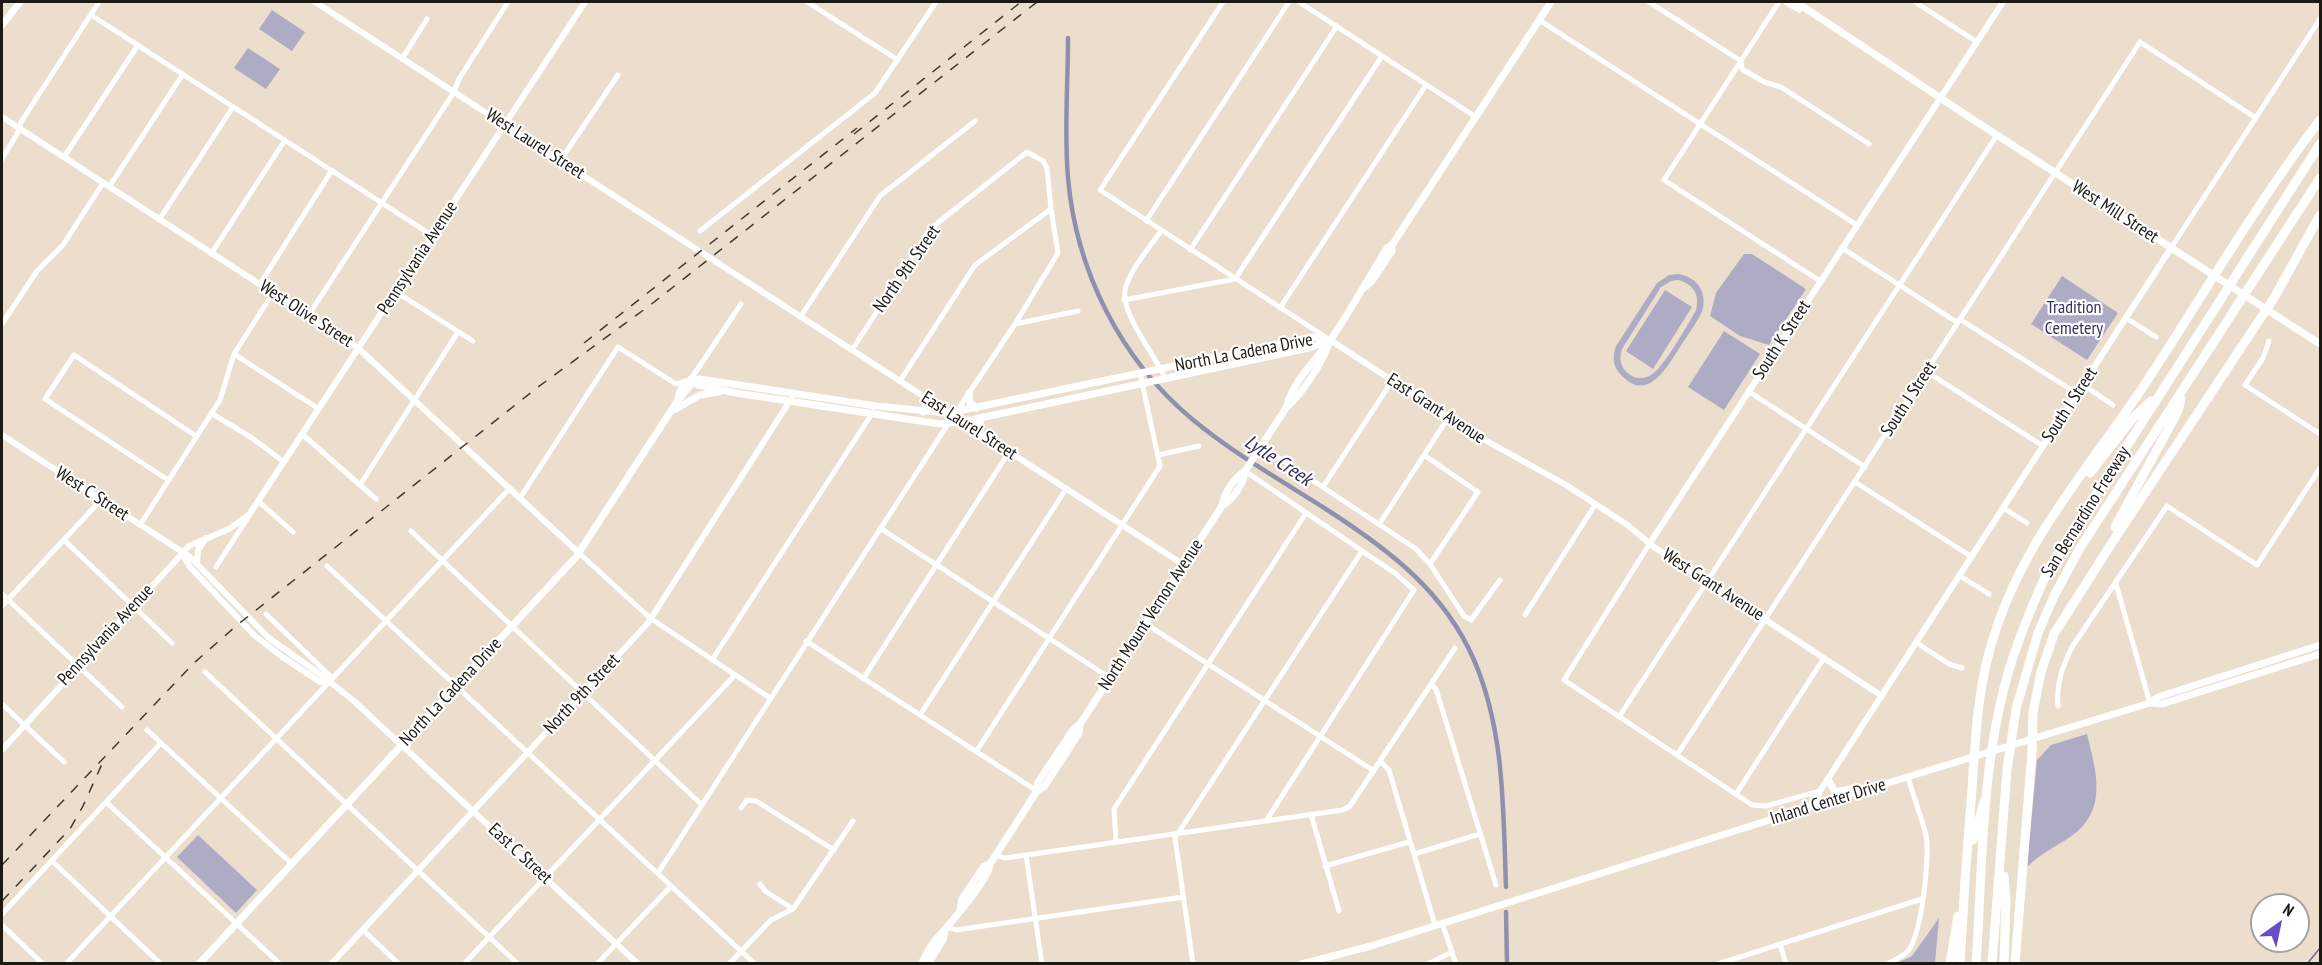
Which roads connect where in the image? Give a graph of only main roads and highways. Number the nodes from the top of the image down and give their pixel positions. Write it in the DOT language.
graph roads {
  1 [pos="20,2"];
  2 [pos="1551,2"];
  3 [pos="1787,2"];
  4 [pos="1796,2"];
  5 [pos="2,26"];
  6 [pos="1910,78"];
  7 [pos="2320,120"];
  8 [pos="2320,144"];
  9 [pos="2320,178"];
  10 [pos="2320,214"];
  11 [pos="2214,276"];
  12 [pos="2266,309"];
  13 [pos="1330,340"];
  14 [pos="2320,344"];
  15 [pos="1264,347"];
  16 [pos="1266,357"];
  17 [pos="691,380"];
  18 [pos="2163,389"];
  19 [pos="2184,391"];
  20 [pos="736,393"];
  21 [pos="969,393"];
  22 [pos="1033,396"];
  23 [pos="791,397"];
  24 [pos="925,397"];
  25 [pos="1035,406"];
  26 [pos="976,408"];
  27 [pos="874,410"];
  28 [pos="923,412"];
  29 [pos="670,413"];
  30 [pos="952,416"];
  31 [pos="984,417"];
  32 [pos="981,434"];
  33 [pos="2006,600"];
  34 [pos="2066,612"];
  35 [pos="2320,645"];
  36 [pos="2320,654"];
  37 [pos="2150,703"];
  38 [pos="2028,739"];
  39 [pos="1978,755"];
  40 [pos="1828,779"];
  41 [pos="1858,792"];
  42 [pos="1987,792"];
  43 [pos="2001,853"];
  44 [pos="946,929"];
  45 [pos="1960,961"];
  46 [pos="199,963"];
  47 [pos="921,963"];
  48 [pos="928,963"];
  49 [pos="1302,963"];
  50 [pos="1950,963"];
  51 [pos="1976,963"];
  52 [pos="1992,963"];
  53 [pos="2004,963"];
  54 [pos="2015,963"];
  1 -- 5 [label="main road"];
  2 -- 13 [label="main road, North Mount Vernon Avenue"];
  3 -- 6 [label="main road, West Mill Street"];
  4 -- 6 [label="main road, West Mill Street"];
  6 -- 11 [label="main road, West Mill Street"];
  7 -- 11 [label="highway"];
  8 -- 18 [label="highway, San Bernardino Freeway"];
  9 -- 19 [label="highway, San Bernardino Freeway"];
  10 -- 12 [label="highway"];
  11 -- 12 [label="main road, West Mill Street"];
  11 -- 33 [label="highway"];
  12 -- 14 [label="main road, West Mill Street"];
  12 -- 34 [label="highway"];
  13 -- 15 [label="main road, North La Cadena Drive"];
  13 -- 16 [label="main road, North La Cadena Drive"];
  13 -- 44 [label="main road, North Mount Vernon Avenue"];
  15 -- 16 [label="main road"];
  15 -- 22 [label="main road, North La Cadena Drive"];
  16 -- 25 [label="main road, North La Cadena Drive"];
  17 -- 20 [label="main road, North La Cadena Drive"];
  17 -- 23 [label="main road, North La Cadena Drive"];
  17 -- 29 [label="main road, North La Cadena Drive"];
  18 -- 33 [label="highway"];
  18 -- 42 [label="highway, San Bernardino Freeway"];
  19 -- 34 [label="highway"];
  19 -- 43 [label="highway, San Bernardino Freeway"];
  20 -- 23 [label="main road, North La Cadena Drive"];
  20 -- 29 [label="main road"];
  21 -- 26 [label="main road"];
  22 -- 25 [label="main road"];
  22 -- 26 [label="main road, North La Cadena Drive"];
  23 -- 27 [label="main road, North La Cadena Drive"];
  24 -- 28 [label="main road"];
  25 -- 31 [label="main road, North La Cadena Drive"];
  26 -- 30 [label="main road, North La Cadena Drive"];
  27 -- 28 [label="main road, North La Cadena Drive"];
  27 -- 30 [label="main road, North La Cadena Drive"];
  28 -- 30 [label="main road, North La Cadena Drive"];
  29 -- 46 [label="main road, North La Cadena Drive"];
  30 -- 31 [label="main road, North La Cadena Drive"];
  31 -- 32 [label="main road"];
  33 -- 39 [label="highway"];
  34 -- 38 [label="highway"];
  35 -- 37 [label="main road, Inland Center Drive"];
  36 -- 37 [label="main road, Inland Center Drive"];
  37 -- 38 [label="main road, Inland Center Drive"];
  38 -- 39 [label="main road, Inland Center Drive"];
  38 -- 54 [label="highway"];
  39 -- 41 [label="main road, Inland Center Drive"];
  39 -- 45 [label="highway"];
  40 -- 41 [label="main road"];
  41 -- 49 [label="main road, Inland Center Drive"];
  42 -- 50 [label="highway"];
  42 -- 51 [label="highway, San Bernardino Freeway"];
  43 -- 52 [label="highway, San Bernardino Freeway"];
  43 -- 53 [label="highway"];
  44 -- 47 [label="main road, North Mount Vernon Avenue"];
  44 -- 48 [label="main road, North Mount Vernon Avenue"];
}
